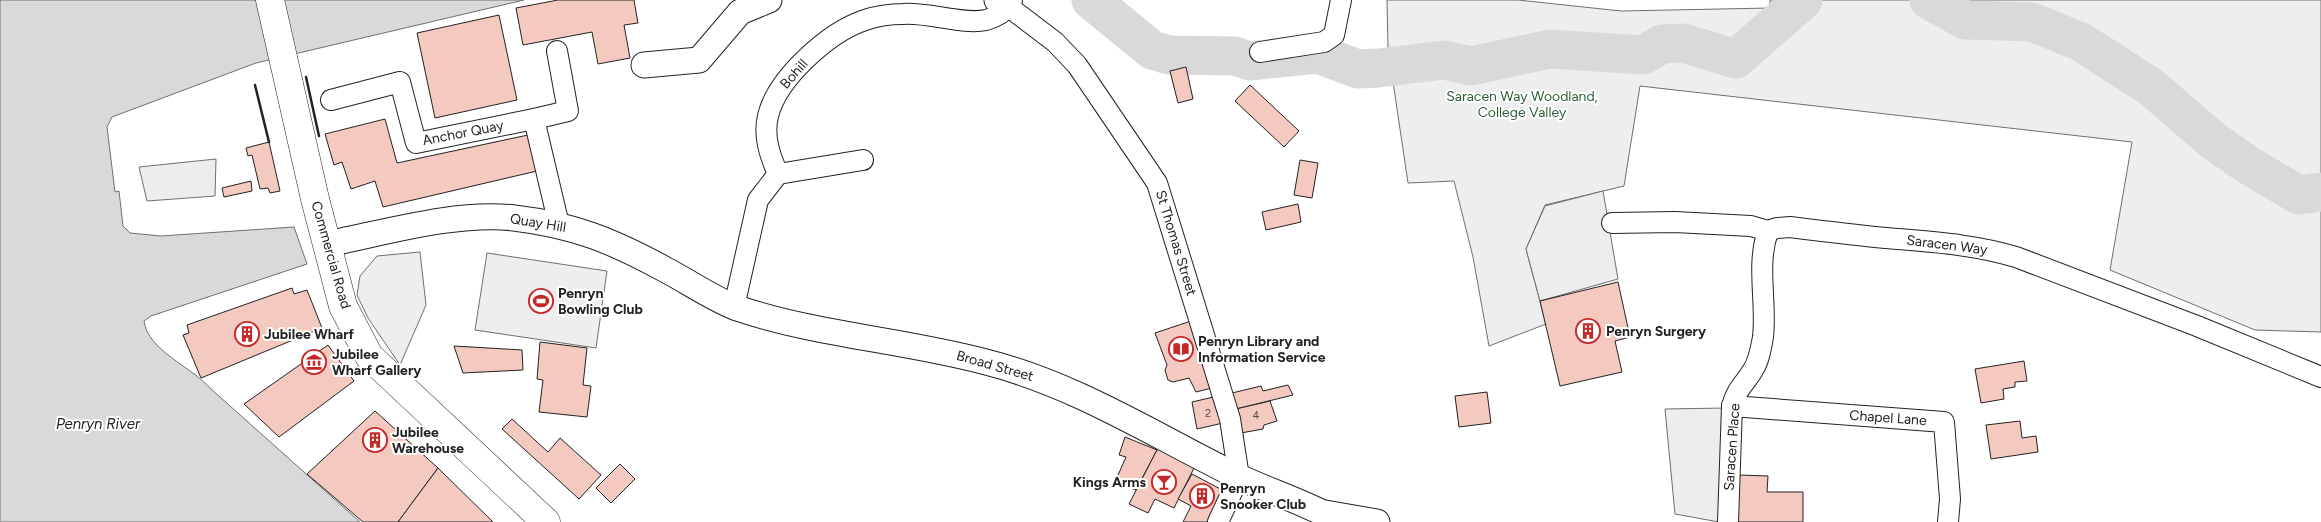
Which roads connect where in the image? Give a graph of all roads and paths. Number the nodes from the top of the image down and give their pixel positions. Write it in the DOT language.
graph roads {
  1 [pos="270,0"];
  2 [pos="769,0"];
  3 [pos="1341,0"];
  4 [pos="1006,2"];
  5 [pos="557,51"];
  6 [pos="1260,52"];
  7 [pos="644,65"];
  8 [pos="331,100"];
  9 [pos="534,118"];
  10 [pos="863,160"];
  11 [pos="778,174"];
  12 [pos="1612,223"];
  13 [pos="559,225"];
  14 [pos="1768,231"];
  15 [pos="327,244"];
  16 [pos="734,307"];
  17 [pos="2321,377"];
  18 [pos="1732,406"];
  19 [pos="1239,477"];
  20 [pos="1332,518"];
  21 [pos="546,522"];
  22 [pos="1218,522"];
  23 [pos="1377,522"];
  24 [pos="1728,522"];
  25 [pos="1948,522"];
  1 -- 15 [label="main road, Commercial Road"];
  2 -- 7 [label="street"];
  3 -- 6 [label="street"];
  4 -- 11 [label="street, Bohill"];
  4 -- 19 [label="street, St Thomas Street"];
  5 -- 9 [label="street"];
  8 -- 9 [label="street, Anchor Quay"];
  9 -- 13 [label="street"];
  10 -- 11 [label="street"];
  11 -- 16 [label="street"];
  12 -- 14 [label="street, Saracen Way"];
  13 -- 15 [label="street, Quay Hill"];
  13 -- 16 [label="street, Quay Hill"];
  14 -- 17 [label="street, Saracen Way"];
  14 -- 18 [label="street, Saracen Place"];
  15 -- 21 [label="main road, Commercial Road"];
  16 -- 19 [label="street, Broad Street"];
  18 -- 24 [label="street, Saracen Place"];
  18 -- 25 [label="street, Chapel Lane"];
  19 -- 20 [label="street, Broad Street"];
  19 -- 22 [label="street"];
  20 -- 23 [label="street, Broad Street"];
}
